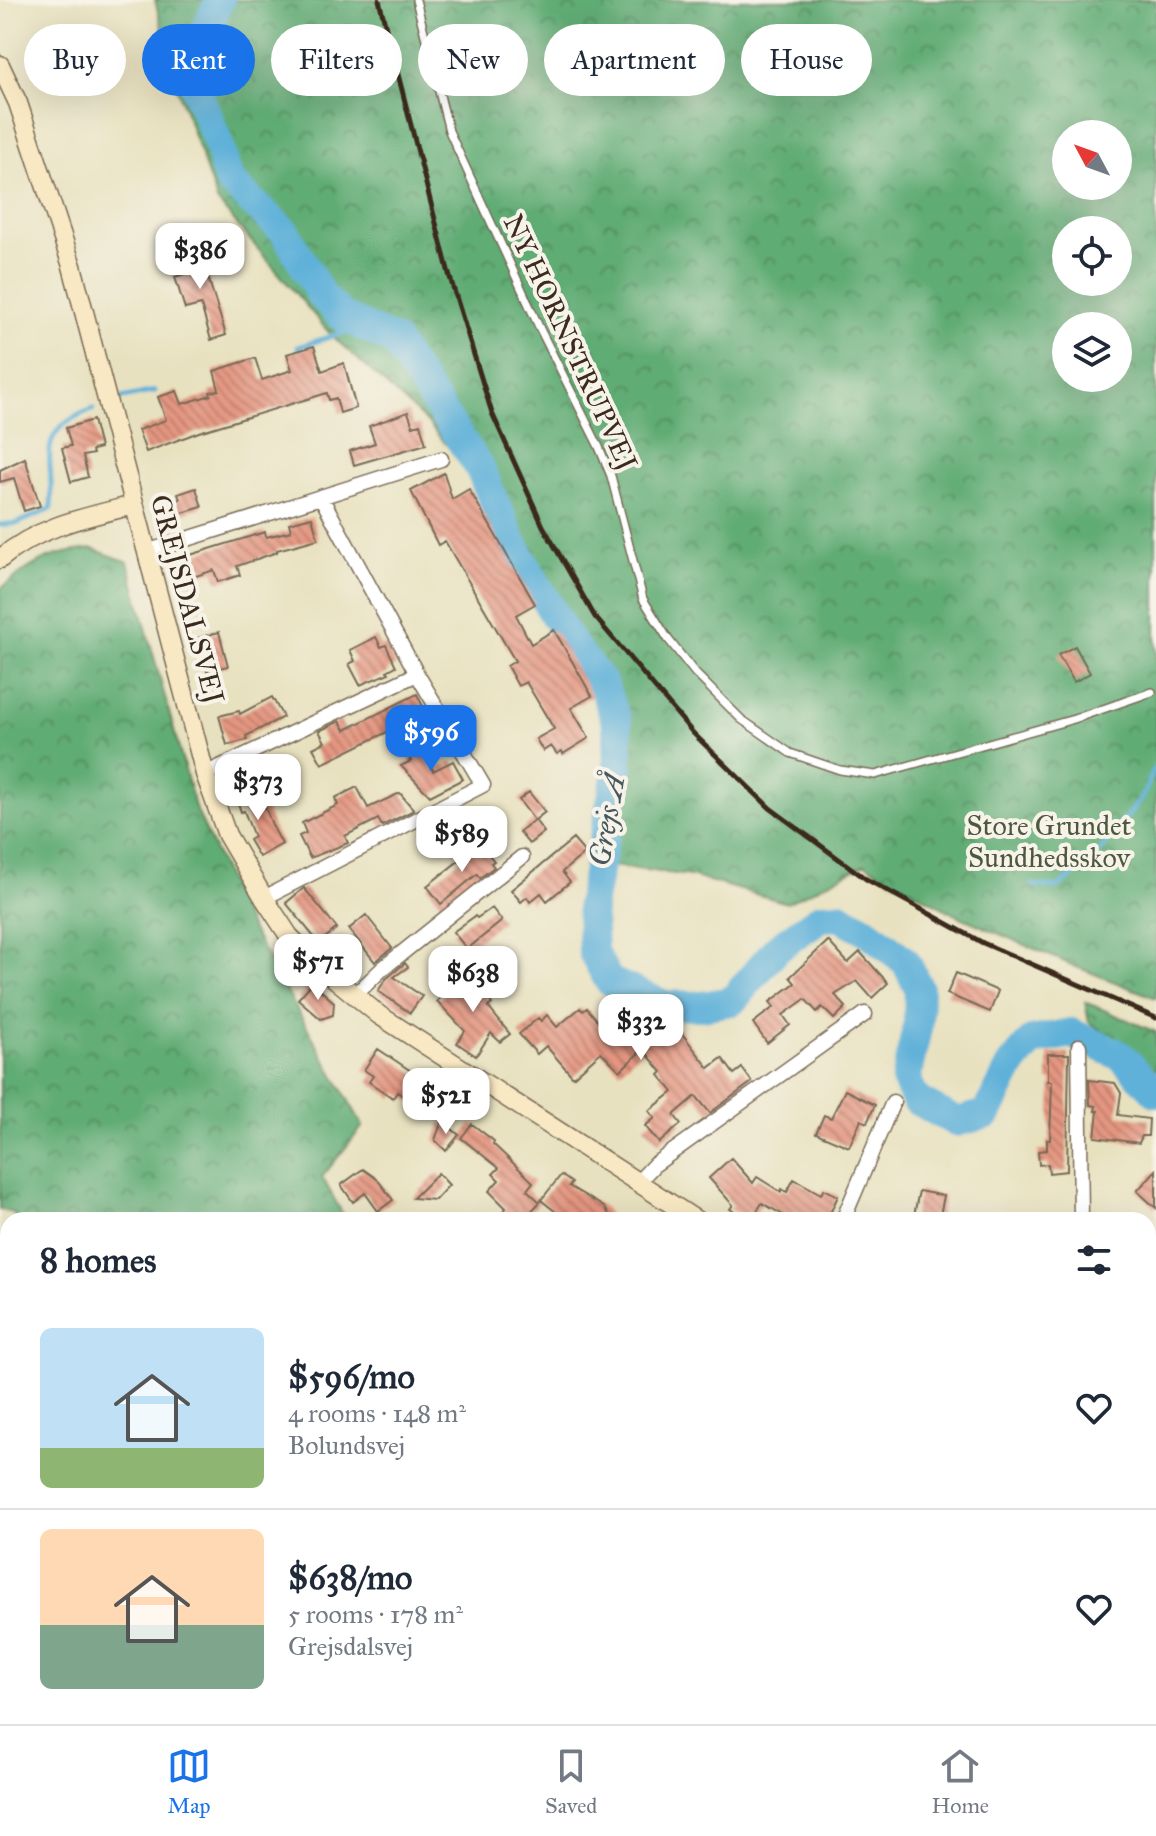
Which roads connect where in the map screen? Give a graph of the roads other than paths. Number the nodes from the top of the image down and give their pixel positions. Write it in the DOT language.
graph roads {
  1 [pos="416,0"];
  2 [pos="0,65"];
  3 [pos="441,459"];
  4 [pos="321,497"];
  5 [pos="134,505"];
  6 [pos="146,552"];
  7 [pos="0,559"];
  8 [pos="417,674"];
  9 [pos="1152,692"];
  10 [pos="205,774"];
  11 [pos="522,857"];
  12 [pos="264,898"];
  13 [pos="354,996"];
  14 [pos="865,1014"];
  15 [pos="1079,1046"];
  16 [pos="893,1102"];
  17 [pos="638,1182"];
  18 [pos="684,1212"];
  19 [pos="846,1212"];
  20 [pos="1081,1212"];
  1 -- 9 [label="lane, NY HORNSTRUPVEJ"];
  2 -- 5 [label="street, GREJSDALSVEJ"];
  3 -- 4 [label="street"];
  4 -- 6 [label="street"];
  4 -- 8 [label="street"];
  5 -- 6 [label="street, GREJSDALSVEJ"];
  5 -- 7 [label="street"];
  6 -- 10 [label="street, GREJSDALSVEJ"];
  8 -- 10 [label="street"];
  8 -- 12 [label="street"];
  10 -- 12 [label="street, GREJSDALSVEJ"];
  11 -- 13 [label="street"];
  12 -- 13 [label="street, GREJSDALSVEJ"];
  13 -- 17 [label="street, GREJSDALSVEJ"];
  14 -- 17 [label="street"];
  15 -- 20 [label="street"];
  16 -- 19 [label="street"];
  17 -- 18 [label="street, GREJSDALSVEJ"];
}
